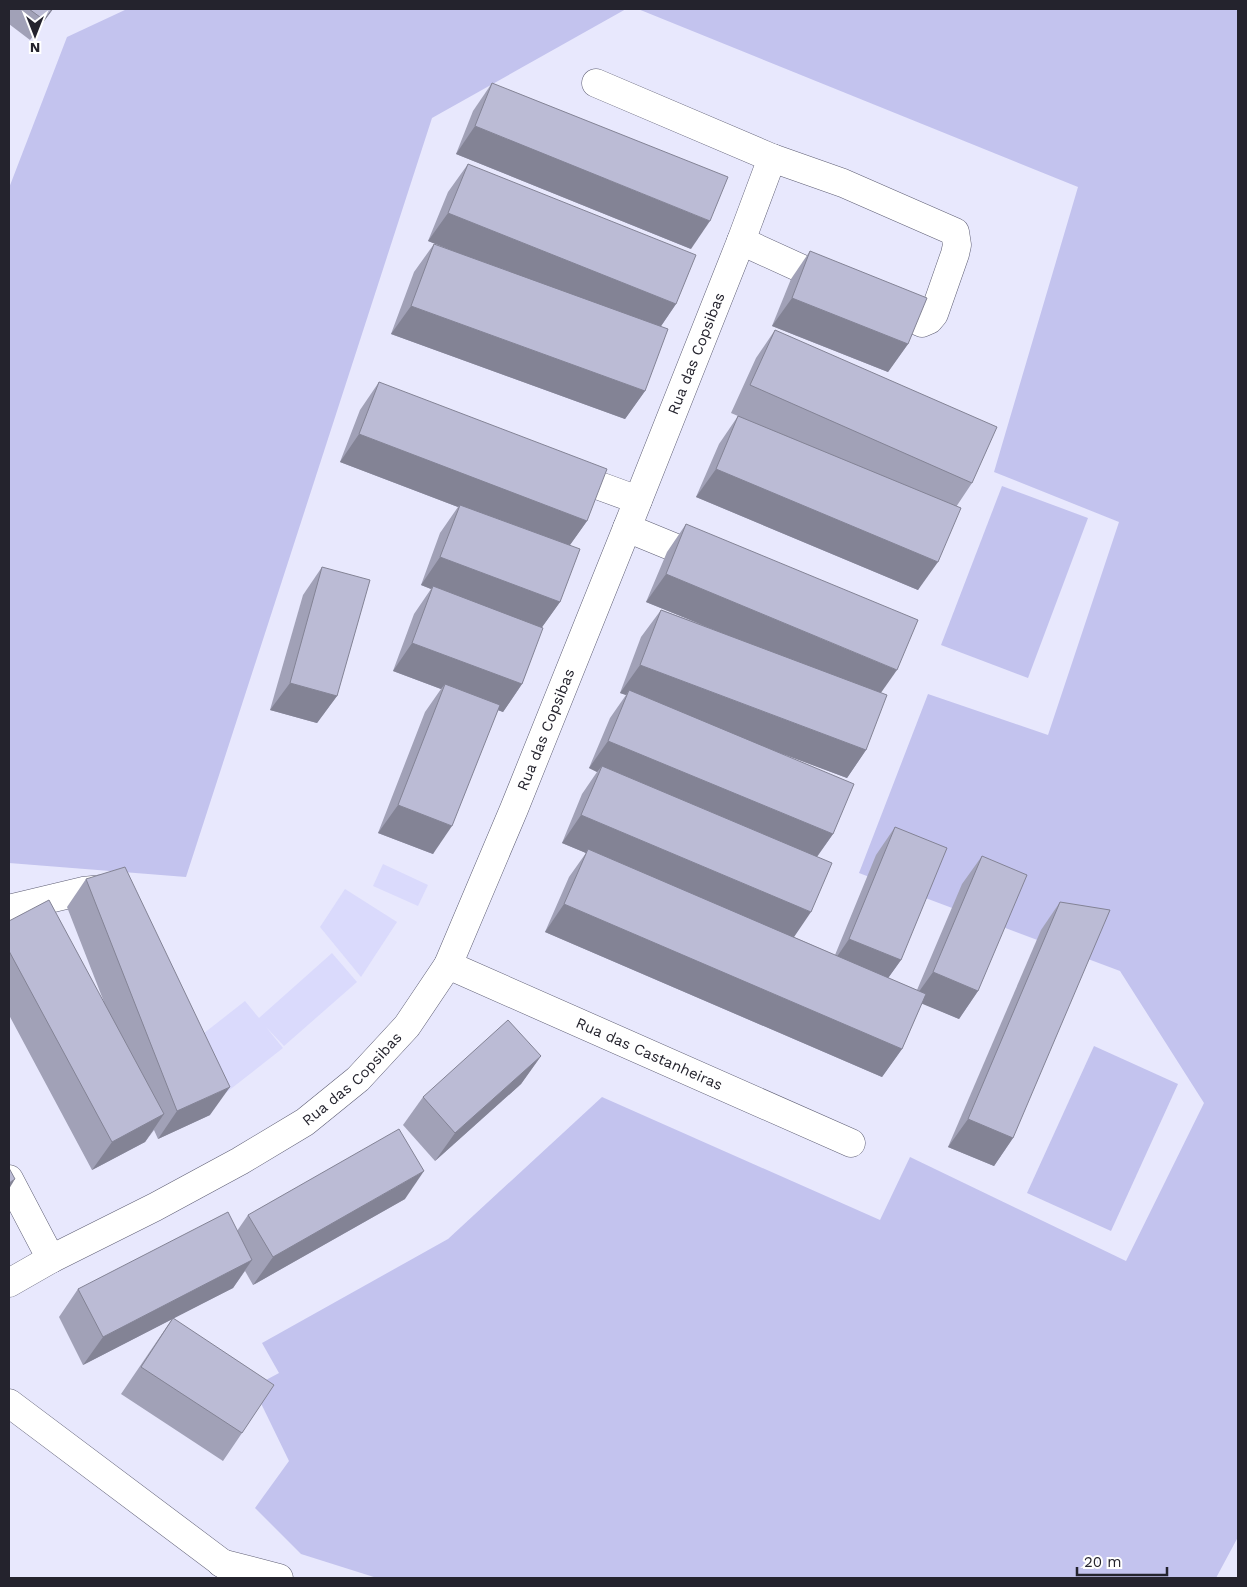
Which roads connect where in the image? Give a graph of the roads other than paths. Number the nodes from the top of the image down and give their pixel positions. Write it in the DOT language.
graph roads {
  1 [pos="596,83"];
  2 [pos="772,158"];
  3 [pos="741,241"];
  4 [pos="537,463"];
  5 [pos="638,500"];
  6 [pos="627,528"];
  7 [pos="728,570"];
  8 [pos="9,910"];
  9 [pos="129,911"];
  10 [pos="448,965"];
  11 [pos="851,1143"];
  12 [pos="9,1179"];
  13 [pos="51,1259"];
  14 [pos="9,1283"];
  15 [pos="9,1403"];
  16 [pos="232,1571"];
  17 [pos="279,1578"];
  1 -- 2 [label="street"];
  2 -- 3 [label="street, Rua das Copsibas"];
  2 -- 3 [label="street"];
  3 -- 5 [label="street, Rua das Copsibas"];
  4 -- 5 [label="street"];
  5 -- 6 [label="street, Rua das Copsibas"];
  6 -- 7 [label="street"];
  6 -- 10 [label="street, Rua das Copsibas"];
  8 -- 9 [label="street"];
  10 -- 11 [label="street, Rua das Castanheiras"];
  10 -- 13 [label="street, Rua das Copsibas"];
  12 -- 13 [label="street"];
  13 -- 14 [label="street, Rua das Copsibas"];
  15 -- 16 [label="street"];
  16 -- 17 [label="street"];
}
